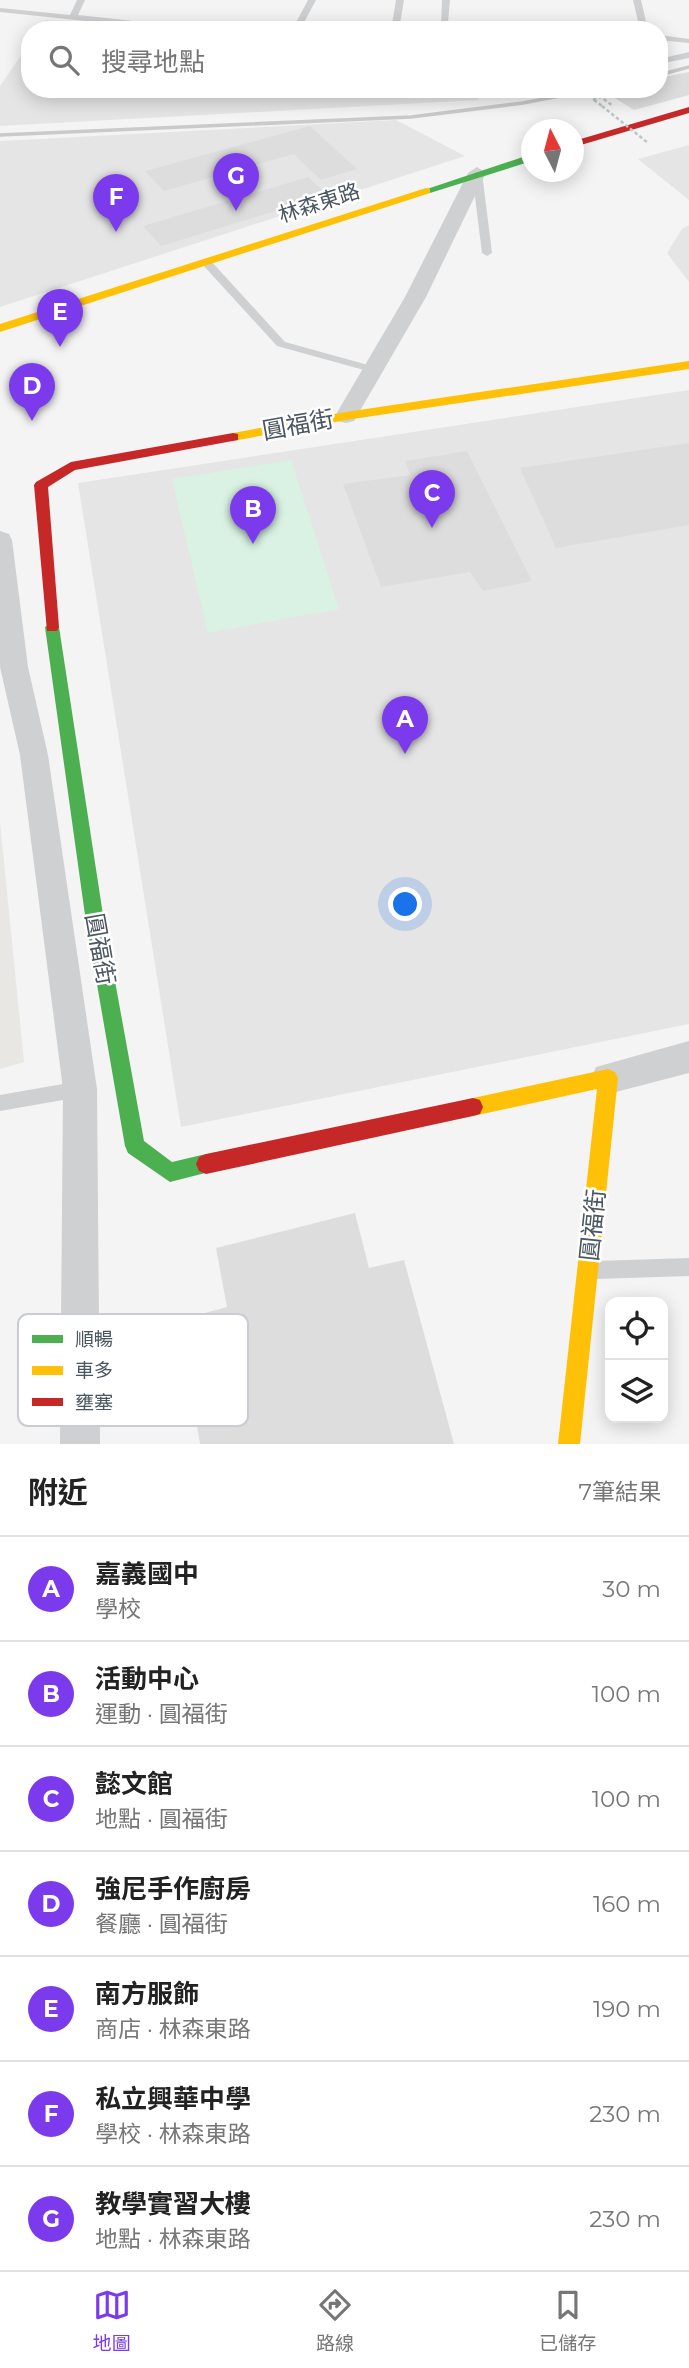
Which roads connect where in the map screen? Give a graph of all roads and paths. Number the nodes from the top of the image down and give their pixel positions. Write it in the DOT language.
graph roads {
  1 [pos="81,0"];
  2 [pos="312,0"];
  3 [pos="400,0"];
  4 [pos="446,0"];
  5 [pos="637,0"];
  6 [pos="0,10"];
  7 [pos="73,18"];
  8 [pos="104,21"];
  9 [pos="301,21"];
  10 [pos="396,21"];
  11 [pos="444,21"];
  12 [pos="642,21"];
  13 [pos="668,38"];
  14 [pos="689,41"];
  15 [pos="689,55"];
  16 [pos="668,60"];
  17 [pos="598,98"];
  18 [pos="602,98"];
  19 [pos="689,110"];
  20 [pos="621,111"];
  21 [pos="584,141"];
  22 [pos="648,143"];
  23 [pos="521,160"];
  24 [pos="477,173"];
  25 [pos="487,253"];
  26 [pos="206,262"];
  27 [pos="0,328"];
  28 [pos="689,365"];
  29 [pos="375,370"];
  30 [pos="346,416"];
  31 [pos="0,540"];
  32 [pos="689,1058"];
  33 [pos="608,1078"];
  34 [pos="80,1089"];
  35 [pos="0,1103"];
  36 [pos="689,1267"];
  37 [pos="588,1270"];
  38 [pos="80,1314"];
  39 [pos="80,1426"];
  40 [pos="80,1444"];
  41 [pos="569,1444"];
  1 -- 7 [label="lane"];
  2 -- 9 [label="lane"];
  3 -- 10 [label="lane"];
  4 -- 11 [label="lane"];
  5 -- 12 [label="lane"];
  6 -- 7 [label="lane"];
  7 -- 8 [label="lane"];
  13 -- 14 [label="lane"];
  15 -- 16 [label="lane"];
  17 -- 22 [label="path, bridge"];
  18 -- 20 [label="path, bridge"];
  19 -- 21 [label="street"];
  23 -- 24 [label="street, 林森東路"];
  24 -- 25 [label="lane"];
  24 -- 26 [label="street, 林森東路"];
  24 -- 29 [label="street, 圓福街"];
  26 -- 27 [label="street, 林森東路"];
  26 -- 29 [label="lane"];
  28 -- 30 [label="street"];
  29 -- 30 [label="street, 圓福街"];
  30 -- 33 [label="street, 圓福街"];
  31 -- 34 [label="street, 圓福街"];
  32 -- 33 [label="street"];
  33 -- 37 [label="street, 圓福街"];
  34 -- 35 [label="lane"];
  34 -- 38 [label="street, 圓福街"];
  36 -- 37 [label="lane"];
  37 -- 41 [label="street, 圓福街"];
  39 -- 40 [label="street, 圓福街"];
}
